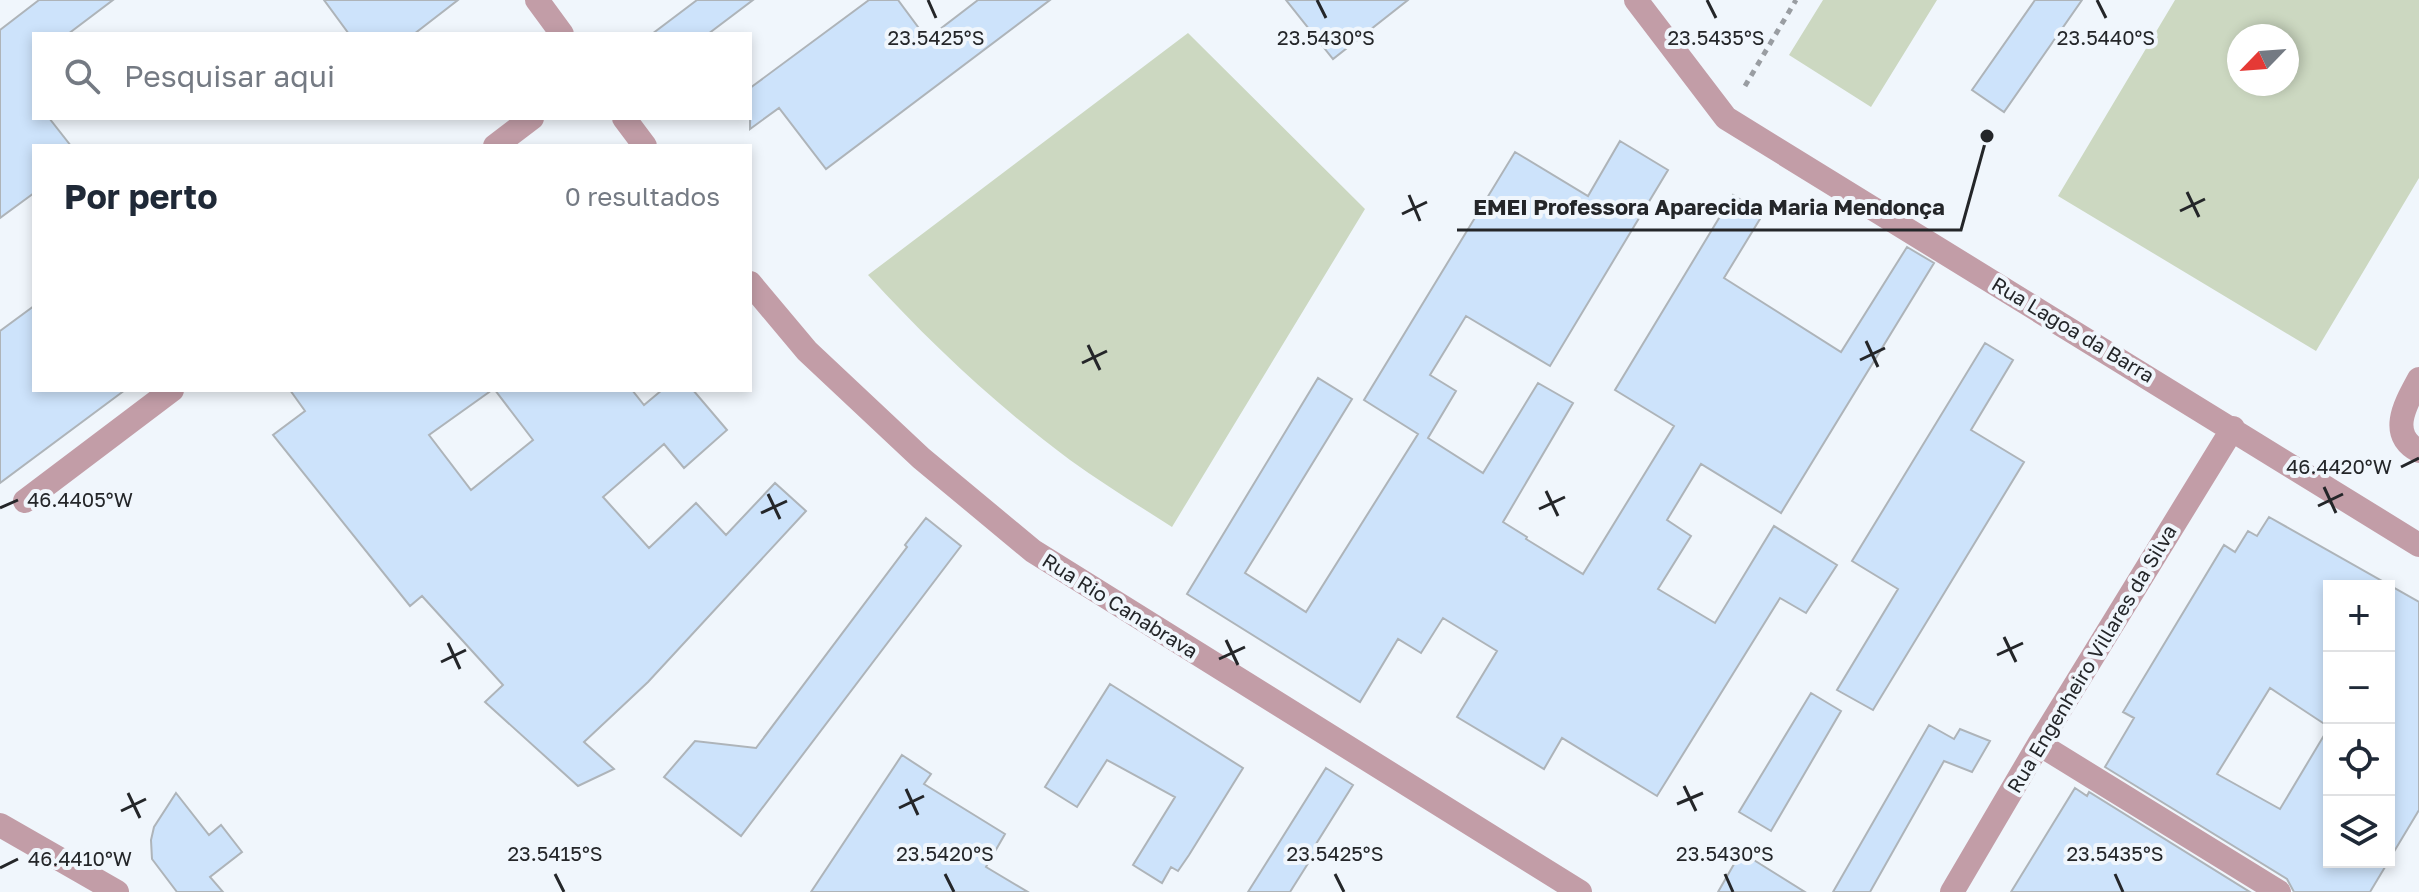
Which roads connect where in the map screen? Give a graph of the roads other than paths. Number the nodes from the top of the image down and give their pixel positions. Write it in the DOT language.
graph roads {
  1 [pos="537,0"];
  2 [pos="1636,0"];
  3 [pos="561,32"];
  4 [pos="529,120"];
  5 [pos="626,120"];
  6 [pos="498,144"];
  7 [pos="644,144"];
  8 [pos="752,285"];
  9 [pos="2419,379"];
  10 [pos="169,392"];
  11 [pos="2233,428"];
  12 [pos="2419,451"];
  13 [pos="25,501"];
  14 [pos="2419,545"];
  15 [pos="2039,744"];
  16 [pos="0,825"];
  17 [pos="117,892"];
  18 [pos="1580,892"];
  19 [pos="1952,892"];
  20 [pos="2279,892"];
  1 -- 3 [label="street"];
  2 -- 11 [label="street, Rua Lagoa da Barra"];
  4 -- 6 [label="street"];
  5 -- 7 [label="street"];
  8 -- 18 [label="street, Rua Rio Canabrava"];
  9 -- 12 [label="street"];
  10 -- 13 [label="street"];
  11 -- 14 [label="street, Rua Lagoa da Barra"];
  11 -- 15 [label="street, Rua Engenheiro Villares da Silva"];
  15 -- 19 [label="street, Rua Engenheiro Villares da Silva"];
  15 -- 20 [label="street"];
  16 -- 17 [label="street"];
}
